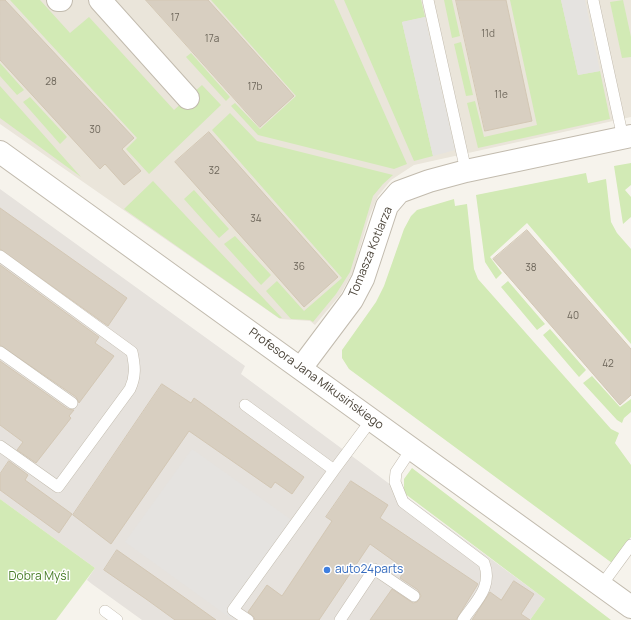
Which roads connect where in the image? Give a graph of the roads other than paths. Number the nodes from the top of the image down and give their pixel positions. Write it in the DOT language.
graph roads {
  1 [pos="58,0"];
  2 [pos="61,0"];
  3 [pos="100,0"];
  4 [pos="428,0"];
  5 [pos="592,0"];
  6 [pos="188,98"];
  7 [pos="627,137"];
  8 [pos="0,152"];
  9 [pos="466,171"];
  10 [pos="0,256"];
  11 [pos="0,352"];
  12 [pos="301,368"];
  13 [pos="72,403"];
  14 [pos="245,405"];
  15 [pos="372,419"];
  16 [pos="0,446"];
  17 [pos="412,448"];
  18 [pos="334,470"];
  19 [pos="631,546"];
  20 [pos="602,586"];
  21 [pos="414,596"];
  22 [pos="631,607"];
  23 [pos="105,611"];
  24 [pos="118,620"];
  25 [pos="248,620"];
  26 [pos="340,620"];
  27 [pos="463,620"];
  1 -- 2 [label="street"];
  3 -- 6 [label="street"];
  4 -- 9 [label="lane"];
  5 -- 7 [label="lane, Tomasza Kotlarza"];
  7 -- 9 [label="street, Tomasza Kotlarza"];
  8 -- 12 [label="street, Profesora Jana Mikusińskiego"];
  9 -- 12 [label="street, Tomasza Kotlarza"];
  10 -- 16 [label="lane"];
  11 -- 13 [label="lane"];
  12 -- 15 [label="street, Profesora Jana Mikusińskiego"];
  14 -- 18 [label="lane"];
  15 -- 17 [label="street, Profesora Jana Mikusińskiego"];
  15 -- 18 [label="lane"];
  17 -- 20 [label="street, Profesora Jana Mikusińskiego"];
  17 -- 27 [label="lane"];
  18 -- 25 [label="lane"];
  19 -- 20 [label="lane"];
  20 -- 22 [label="street, Profesora Jana Mikusińskiego"];
  21 -- 26 [label="lane"];
  23 -- 24 [label="lane"];
}
